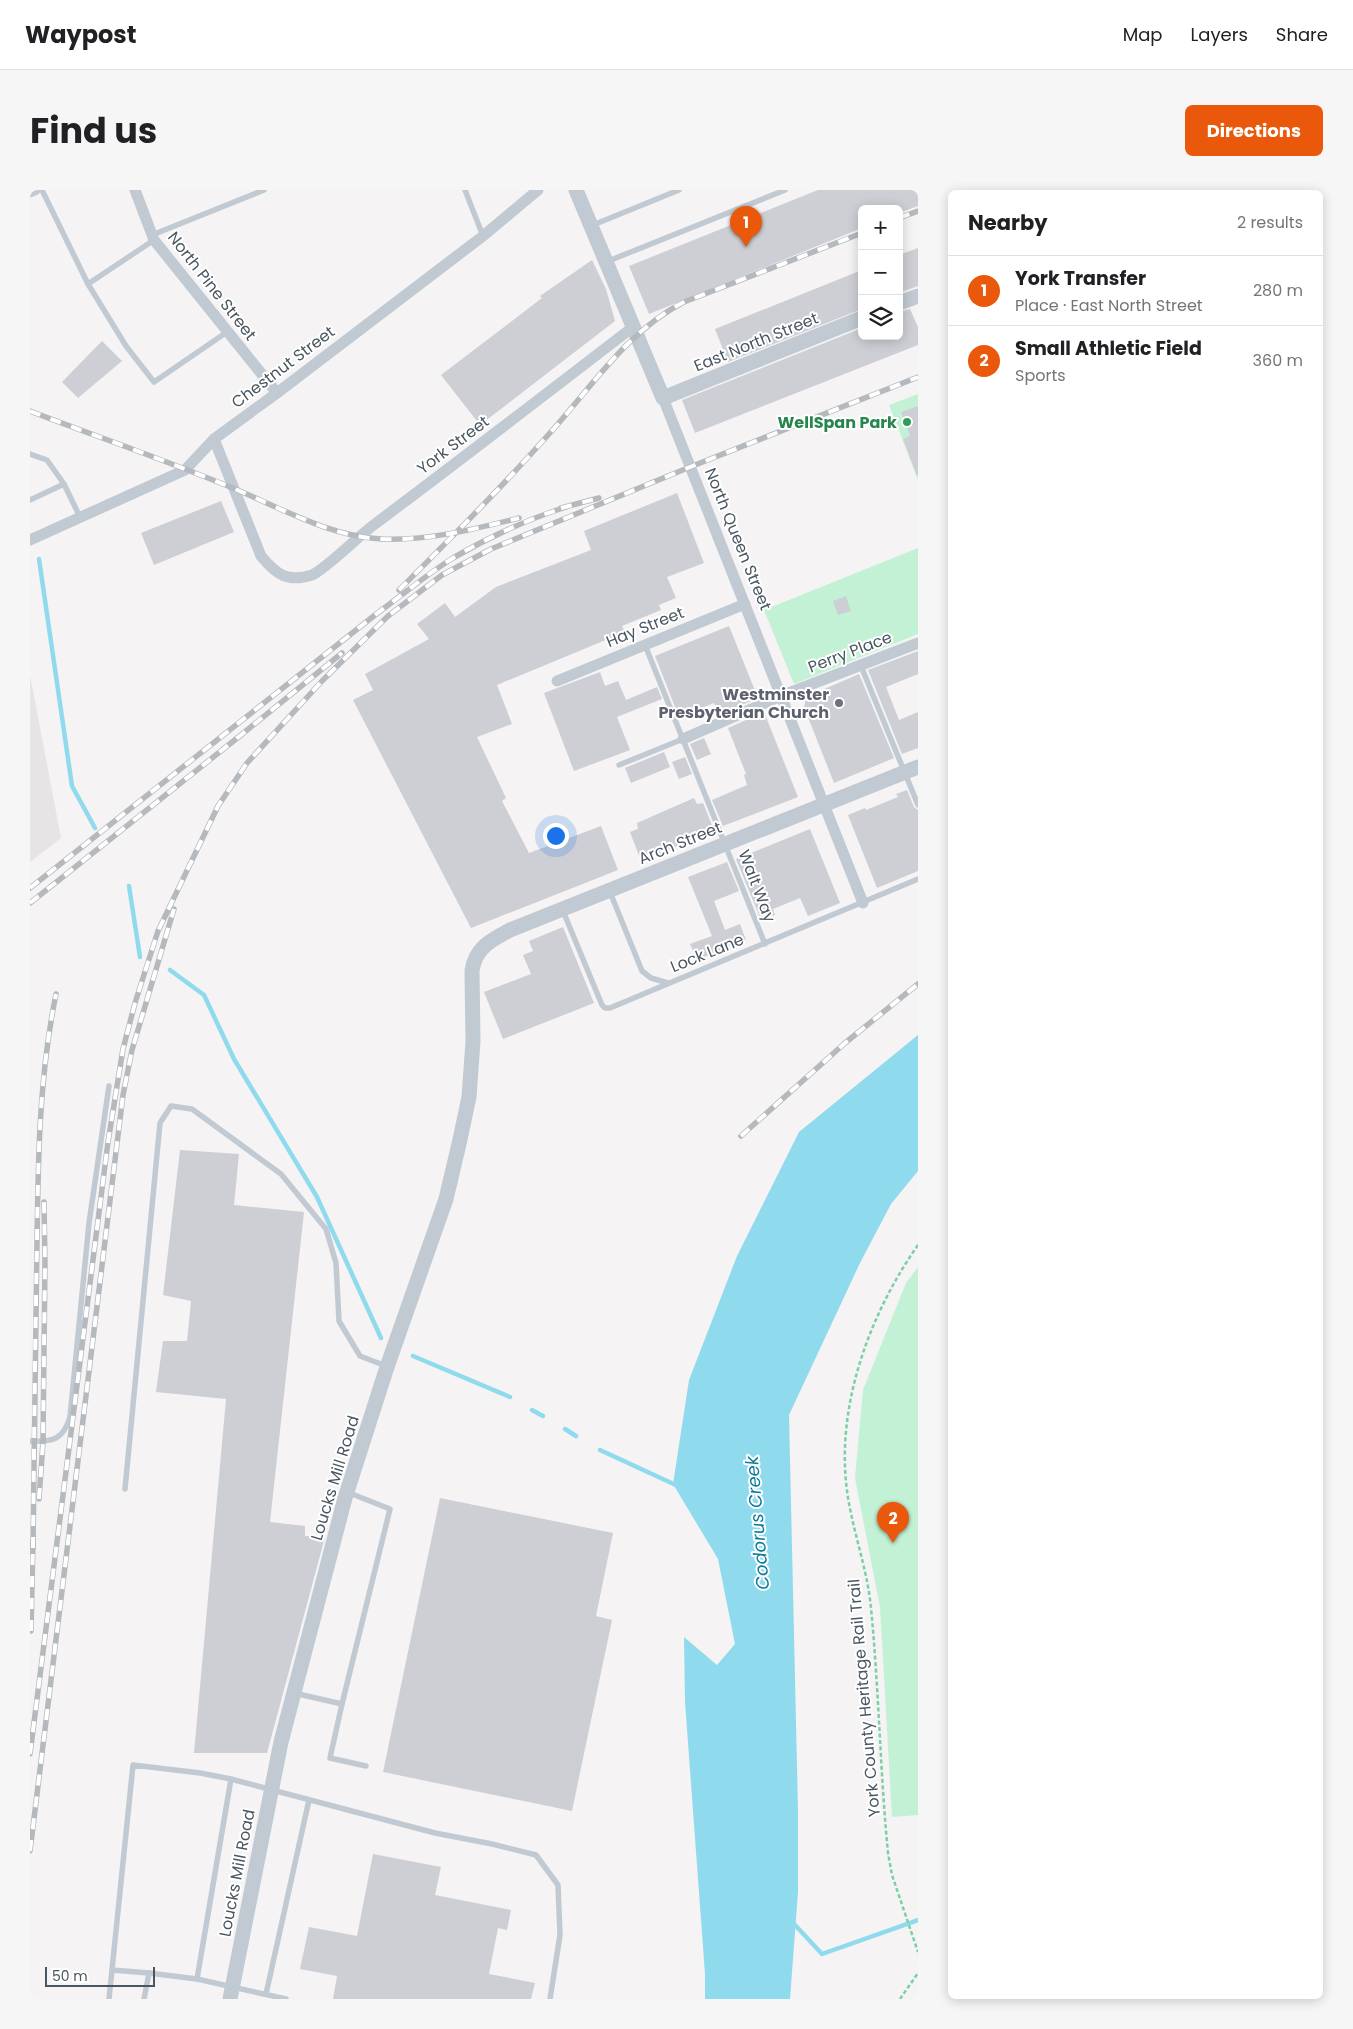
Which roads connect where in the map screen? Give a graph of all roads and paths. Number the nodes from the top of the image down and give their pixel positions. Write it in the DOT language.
graph roads {
  1 [pos="35,190"];
  2 [pos="42,190"];
  3 [pos="135,190"];
  4 [pos="264,190"];
  5 [pos="465,190"];
  6 [pos="538,190"];
  7 [pos="576,190"];
  8 [pos="679,190"];
  9 [pos="785,190"];
  10 [pos="30,192"];
  11 [pos="591,225"];
  12 [pos="483,236"];
  13 [pos="153,238"];
  14 [pos="606,262"];
  15 [pos="88,284"];
  16 [pos="918,296"];
  17 [pos="903,302"];
  18 [pos="858,320"];
  19 [pos="633,327"];
  20 [pos="227,332"];
  21 [pos="277,394"];
  22 [pos="663,398"];
  23 [pos="214,439"];
  24 [pos="30,454"];
  25 [pos="64,484"];
  26 [pos="30,500"];
  27 [pos="80,517"];
  28 [pos="30,540"];
  29 [pos="745,604"];
  30 [pos="918,643"];
  31 [pos="645,645"];
  32 [pos="861,666"];
  33 [pos="557,681"];
  34 [pos="781,696"];
  35 [pos="683,739"];
  36 [pos="619,765"];
  37 [pos="911,769"];
  38 [pos="824,804"];
  39 [pos="918,805"];
  40 [pos="726,843"];
  41 [pos="918,879"];
  42 [pos="609,890"];
  43 [pos="863,903"];
  44 [pos="562,909"];
  45 [pos="765,944"];
  46 [pos="472,971"];
  47 [pos="668,983"];
  48 [pos="109,1086"];
  49 [pos="918,1245"];
  50 [pos="388,1367"];
  51 [pos="30,1441"];
  52 [pos="125,1489"];
  53 [pos="347,1492"];
  54 [pos="294,1693"];
  55 [pos="342,1704"];
  56 [pos="366,1766"];
  57 [pos="231,1779"];
  58 [pos="271,1790"];
  59 [pos="309,1800"];
  60 [pos="918,1952"];
  61 [pos="112,1970"];
  62 [pos="149,1973"];
  63 [pos="918,1973"];
  64 [pos="197,1980"];
  65 [pos="232,1992"];
  66 [pos="266,1994"];
  67 [pos="109,1999"];
  68 [pos="144,1999"];
  69 [pos="283,1999"];
  70 [pos="550,1999"];
  71 [pos="900,1999"];
  1 -- 10 [label="street"];
  2 -- 15 [label="lane"];
  3 -- 13 [label="street, North Pine Street"];
  4 -- 13 [label="lane"];
  5 -- 12 [label="lane"];
  6 -- 12 [label="street, Chestnut Street"];
  7 -- 11 [label="street, North Queen Street"];
  8 -- 11 [label="lane"];
  9 -- 14 [label="lane"];
  11 -- 14 [label="street, North Queen Street"];
  12 -- 21 [label="street, Chestnut Street"];
  13 -- 15 [label="lane"];
  13 -- 20 [label="street, North Pine Street"];
  14 -- 19 [label="street, North Queen Street"];
  15 -- 20 [label="lane"];
  16 -- 17 [label="street"];
  18 -- 22 [label="street, East North Street"];
  19 -- 22 [label="street, North Queen Street"];
  19 -- 23 [label="street, York Street"];
  20 -- 21 [label="street, North Pine Street"];
  21 -- 23 [label="street, Chestnut Street"];
  22 -- 29 [label="street, North Queen Street"];
  23 -- 27 [label="street, Chestnut Street"];
  24 -- 25 [label="lane"];
  25 -- 26 [label="lane"];
  25 -- 27 [label="lane"];
  27 -- 28 [label="street, Chestnut Street"];
  29 -- 31 [label="street, Hay Street"];
  29 -- 34 [label="street, North Queen Street"];
  30 -- 32 [label="street, Perry Place"];
  31 -- 33 [label="street, Hay Street"];
  31 -- 35 [label="lane, Walt Way"];
  32 -- 34 [label="street, Perry Place"];
  32 -- 37 [label="lane"];
  34 -- 35 [label="street, Perry Place"];
  34 -- 38 [label="street, North Queen Street"];
  35 -- 36 [label="lane"];
  35 -- 40 [label="lane, Walt Way"];
  37 -- 38 [label="street, Arch Street"];
  37 -- 39 [label="lane"];
  38 -- 40 [label="street, Arch Street"];
  38 -- 43 [label="street, North Queen Street"];
  40 -- 42 [label="street, Arch Street"];
  40 -- 45 [label="lane, Walt Way"];
  41 -- 43 [label="lane, Lock Lane"];
  42 -- 44 [label="street, Arch Street"];
  42 -- 47 [label="lane"];
  43 -- 45 [label="lane, Lock Lane"];
  44 -- 46 [label="street, Arch Street"];
  44 -- 47 [label="lane, Lock Lane"];
  45 -- 47 [label="lane, Lock Lane"];
  46 -- 50 [label="street, Loucks Mill Road"];
  48 -- 51 [label="lane"];
  49 -- 60 [label="path, York County Heritage Rail Trail"];
  50 -- 52 [label="lane"];
  50 -- 53 [label="street, Loucks Mill Road"];
  53 -- 54 [label="street, Loucks Mill Road"];
  53 -- 55 [label="lane"];
  54 -- 55 [label="lane"];
  54 -- 58 [label="street, Loucks Mill Road"];
  55 -- 56 [label="lane"];
  57 -- 58 [label="lane"];
  57 -- 61 [label="lane"];
  57 -- 64 [label="lane"];
  58 -- 59 [label="lane"];
  58 -- 65 [label="street, Loucks Mill Road"];
  59 -- 66 [label="lane"];
  59 -- 70 [label="lane"];
  61 -- 62 [label="lane"];
  61 -- 67 [label="lane"];
  62 -- 64 [label="lane"];
  62 -- 68 [label="lane"];
  63 -- 71 [label="path"];
  64 -- 65 [label="lane"];
  65 -- 66 [label="lane"];
  66 -- 69 [label="lane"];
}
